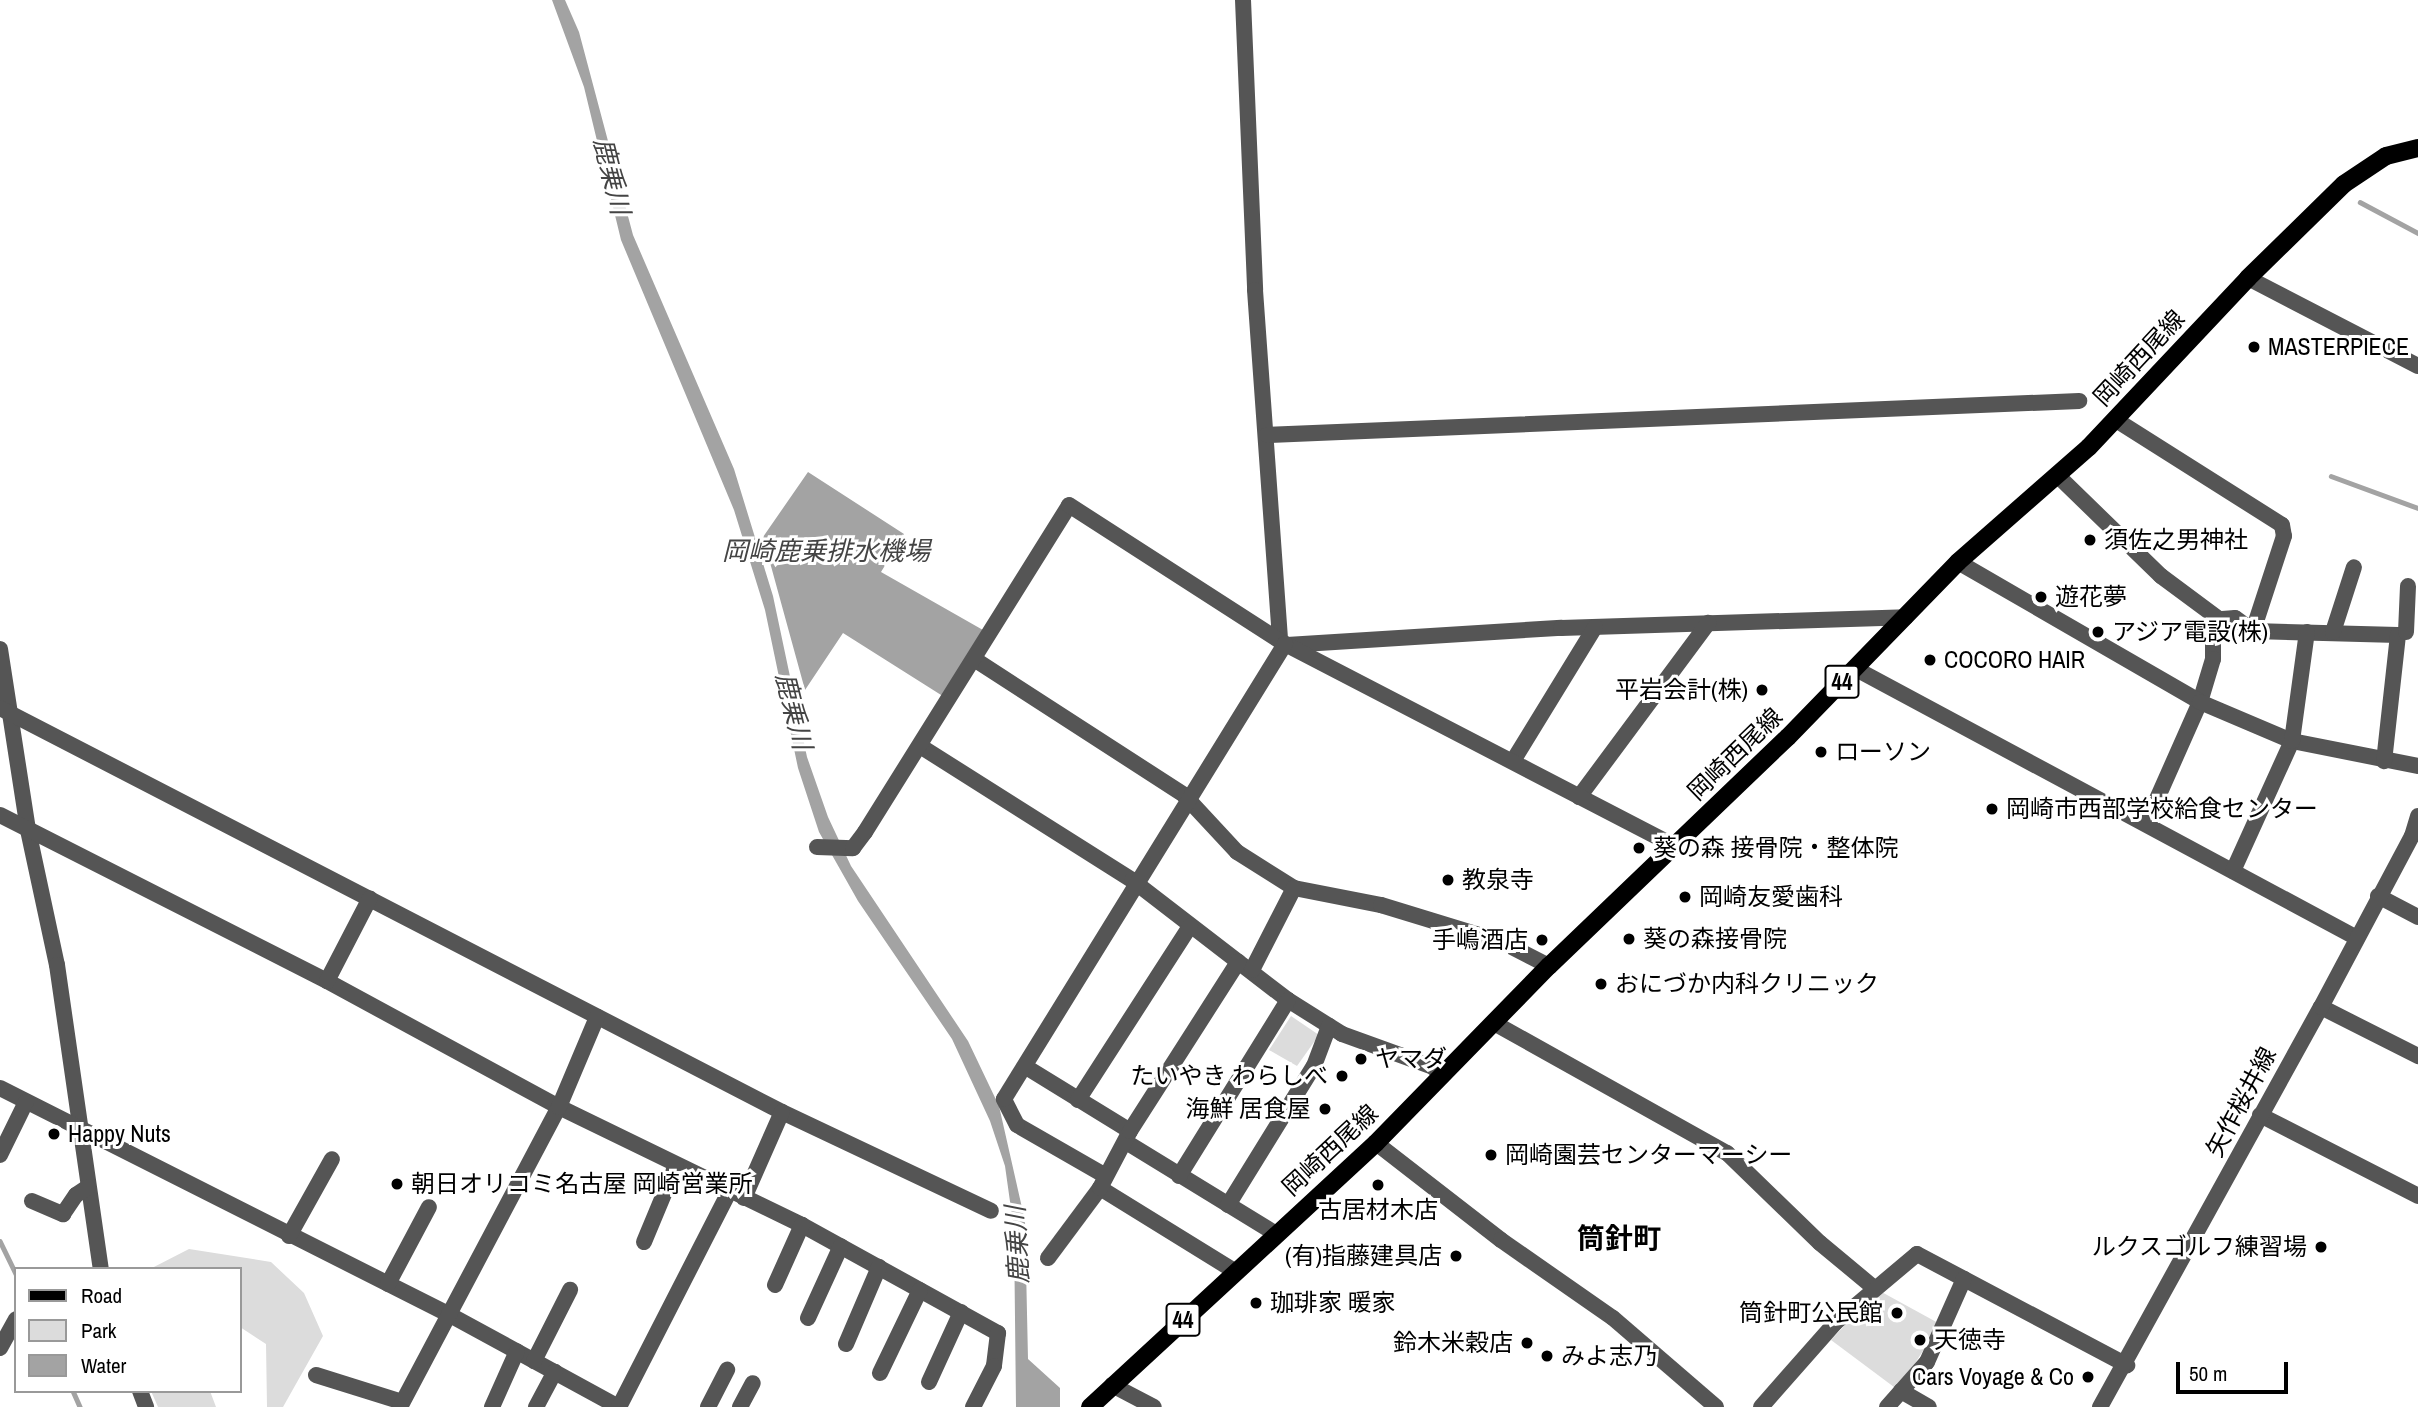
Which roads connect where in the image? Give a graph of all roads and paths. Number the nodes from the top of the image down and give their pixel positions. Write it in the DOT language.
graph roads {
  1 [pos="1243,0"];
  2 [pos="2418,148"];
  3 [pos="2248,278"];
  4 [pos="2418,366"];
  5 [pos="2080,401"];
  6 [pos="2116,419"];
  7 [pos="1267,435"];
  8 [pos="2057,475"];
  9 [pos="1958,562"];
  10 [pos="2354,568"];
  11 [pos="2408,586"];
  12 [pos="1906,617"];
  13 [pos="2219,619"];
  14 [pos="1708,623"];
  15 [pos="1595,627"];
  16 [pos="2253,631"];
  17 [pos="2407,631"];
  18 [pos="2307,632"];
  19 [pos="2333,632"];
  20 [pos="1284,644"];
  21 [pos="0,649"];
  22 [pos="974,659"];
  23 [pos="1856,668"];
  24 [pos="2200,702"];
  25 [pos="6,711"];
  26 [pos="2292,741"];
  27 [pos="920,746"];
  28 [pos="1513,761"];
  29 [pos="2384,761"];
  30 [pos="2418,766"];
  31 [pos="1579,797"];
  32 [pos="1188,803"];
  33 [pos="0,815"];
  34 [pos="2418,816"];
  35 [pos="2146,824"];
  36 [pos="28,830"];
  37 [pos="1674,846"];
  38 [pos="817,847"];
  39 [pos="2232,871"];
  40 [pos="1138,887"];
  41 [pos="1294,888"];
  42 [pos="2378,896"];
  43 [pos="370,898"];
  44 [pos="2418,917"];
  45 [pos="1190,926"];
  46 [pos="2355,937"];
  47 [pos="1245,966"];
  48 [pos="1549,967"];
  49 [pos="327,981"];
  50 [pos="1288,1000"];
  51 [pos="2321,1007"];
  52 [pos="597,1017"];
  53 [pos="1494,1023"];
  54 [pos="1329,1026"];
  55 [pos="2418,1056"];
  56 [pos="1026,1067"];
  57 [pos="1442,1076"];
  58 [pos="0,1088"];
  59 [pos="1078,1100"];
  60 [pos="26,1102"];
  61 [pos="559,1107"];
  62 [pos="782,1112"];
  63 [pos="2260,1115"];
  64 [pos="77,1130"];
  65 [pos="1128,1137"];
  66 [pos="1377,1143"];
  67 [pos="0,1155"];
  68 [pos="332,1159"];
  69 [pos="677,1165"];
  70 [pos="1179,1176"];
  71 [pos="1102,1182"];
  72 [pos="88,1187"];
  73 [pos="737,1195"];
  74 [pos="2418,1196"];
  75 [pos="32,1201"];
  76 [pos="1228,1205"];
  77 [pos="429,1207"];
  78 [pos="991,1212"];
  79 [pos="802,1224"];
  80 [pos="1276,1234"];
  81 [pos="289,1236"];
  82 [pos="643,1242"];
  83 [pos="841,1246"];
  84 [pos="1048,1258"];
  85 [pos="101,1267"];
  86 [pos="879,1268"];
  87 [pos="1236,1272"];
  88 [pos="1964,1279"];
  89 [pos="388,1284"];
  90 [pos="775,1285"];
  91 [pos="1873,1287"];
  92 [pos="569,1290"];
  93 [pos="920,1290"];
  94 [pos="961,1312"];
  95 [pos="450,1315"];
  96 [pos="808,1318"];
  97 [pos="14,1322"];
  98 [pos="846,1344"];
  99 [pos="0,1348"];
  100 [pos="517,1351"];
  101 [pos="534,1361"];
  102 [pos="2127,1365"];
  103 [pos="727,1370"];
  104 [pos="555,1372"];
  105 [pos="880,1373"];
  106 [pos="316,1375"];
  107 [pos="929,1382"];
  108 [pos="753,1383"];
  109 [pos="1112,1385"];
  110 [pos="1900,1391"];
  111 [pos="401,1404"];
  112 [pos="492,1407"];
  113 [pos="536,1407"];
  114 [pos="619,1407"];
  115 [pos="708,1407"];
  116 [pos="740,1407"];
  117 [pos="973,1407"];
  118 [pos="1090,1407"];
  119 [pos="1154,1407"];
  120 [pos="1716,1407"];
  121 [pos="1761,1407"];
  122 [pos="1888,1407"];
  123 [pos="1929,1407"];
  124 [pos="2100,1407"];
  1 -- 7 [label="street"];
  2 -- 3 [label="main road, 岡崎西尾線 / 44"];
  3 -- 4 [label="street"];
  3 -- 6 [label="main road, 岡崎西尾線 / 44"];
  5 -- 7 [label="street"];
  6 -- 8 [label="main road, 岡崎西尾線 / 44"];
  6 -- 16 [label="street"];
  7 -- 20 [label="street"];
  8 -- 9 [label="main road, 岡崎西尾線 / 44"];
  8 -- 13 [label="street"];
  9 -- 12 [label="main road, 岡崎西尾線 / 44"];
  9 -- 24 [label="street"];
  10 -- 19 [label="street"];
  11 -- 17 [label="street"];
  12 -- 14 [label="street"];
  12 -- 23 [label="main road, 岡崎西尾線 / 44"];
  13 -- 16 [label="street"];
  13 -- 24 [label="street"];
  14 -- 15 [label="street"];
  14 -- 31 [label="street"];
  15 -- 20 [label="street"];
  15 -- 28 [label="street"];
  16 -- 18 [label="street"];
  17 -- 19 [label="street"];
  17 -- 29 [label="street"];
  18 -- 19 [label="street"];
  18 -- 26 [label="street"];
  20 -- 22 [label="street"];
  20 -- 28 [label="street"];
  20 -- 32 [label="street"];
  21 -- 25 [label="street"];
  22 -- 27 [label="street"];
  22 -- 32 [label="street"];
  23 -- 35 [label="street"];
  23 -- 37 [label="main road, 岡崎西尾線 / 44"];
  24 -- 26 [label="street"];
  24 -- 35 [label="street"];
  25 -- 36 [label="street"];
  25 -- 43 [label="street"];
  26 -- 29 [label="street"];
  26 -- 39 [label="street"];
  27 -- 38 [label="street"];
  27 -- 40 [label="street"];
  28 -- 31 [label="street"];
  29 -- 30 [label="street"];
  31 -- 37 [label="street"];
  32 -- 40 [label="street"];
  32 -- 41 [label="street"];
  33 -- 36 [label="street"];
  34 -- 42 [label="street, 矢作桜井線"];
  35 -- 39 [label="street"];
  36 -- 49 [label="street"];
  36 -- 64 [label="street"];
  37 -- 48 [label="main road, 岡崎西尾線 / 44"];
  39 -- 46 [label="street"];
  40 -- 45 [label="street"];
  40 -- 56 [label="street"];
  41 -- 47 [label="street"];
  41 -- 48 [label="street"];
  42 -- 44 [label="street"];
  42 -- 46 [label="street, 矢作桜井線"];
  43 -- 49 [label="street"];
  43 -- 52 [label="street"];
  45 -- 47 [label="street"];
  45 -- 59 [label="street"];
  46 -- 51 [label="street, 矢作桜井線"];
  47 -- 50 [label="street"];
  47 -- 65 [label="street"];
  48 -- 53 [label="main road, 岡崎西尾線 / 44"];
  49 -- 61 [label="street"];
  50 -- 54 [label="street"];
  50 -- 70 [label="street"];
  51 -- 55 [label="street"];
  51 -- 63 [label="street, 矢作桜井線"];
  52 -- 61 [label="street"];
  52 -- 62 [label="street"];
  53 -- 57 [label="main road, 岡崎西尾線 / 44"];
  53 -- 91 [label="street"];
  54 -- 57 [label="street"];
  54 -- 76 [label="street"];
  56 -- 59 [label="street"];
  56 -- 71 [label="street"];
  57 -- 66 [label="main road, 岡崎西尾線 / 44"];
  58 -- 60 [label="street"];
  59 -- 65 [label="street"];
  60 -- 64 [label="street"];
  60 -- 67 [label="street"];
  61 -- 69 [label="street"];
  61 -- 95 [label="street"];
  62 -- 73 [label="street"];
  62 -- 78 [label="street"];
  63 -- 74 [label="street"];
  63 -- 102 [label="street, 矢作桜井線"];
  64 -- 72 [label="street"];
  64 -- 81 [label="street"];
  65 -- 70 [label="street"];
  65 -- 71 [label="street"];
  66 -- 80 [label="main road, 岡崎西尾線 / 44"];
  66 -- 120 [label="street"];
  68 -- 81 [label="street"];
  69 -- 73 [label="street"];
  69 -- 82 [label="street"];
  70 -- 76 [label="street"];
  71 -- 84 [label="street"];
  71 -- 87 [label="street"];
  72 -- 75 [label="street"];
  72 -- 85 [label="street"];
  73 -- 79 [label="street"];
  73 -- 114 [label="street"];
  76 -- 80 [label="street"];
  77 -- 89 [label="street"];
  79 -- 83 [label="street"];
  79 -- 90 [label="street"];
  80 -- 87 [label="main road, 岡崎西尾線 / 44"];
  81 -- 89 [label="street"];
  83 -- 86 [label="street"];
  83 -- 96 [label="street"];
  86 -- 93 [label="street"];
  86 -- 98 [label="street"];
  87 -- 109 [label="main road, 岡崎西尾線 / 44"];
  88 -- 91 [label="street"];
  88 -- 102 [label="street"];
  88 -- 110 [label="street"];
  89 -- 95 [label="street"];
  91 -- 121 [label="street"];
  92 -- 101 [label="street"];
  93 -- 94 [label="street"];
  93 -- 105 [label="street"];
  94 -- 107 [label="street"];
  94 -- 117 [label="street"];
  95 -- 100 [label="street"];
  95 -- 111 [label="street"];
  97 -- 99 [label="street"];
  100 -- 101 [label="street"];
  100 -- 112 [label="street"];
  101 -- 104 [label="street"];
  102 -- 124 [label="street, 矢作桜井線"];
  103 -- 115 [label="street"];
  104 -- 113 [label="street"];
  104 -- 114 [label="street"];
  106 -- 111 [label="street"];
  108 -- 116 [label="street"];
  109 -- 118 [label="main road, 岡崎西尾線 / 44"];
  109 -- 119 [label="street"];
  110 -- 122 [label="street"];
  110 -- 123 [label="street"];
}
